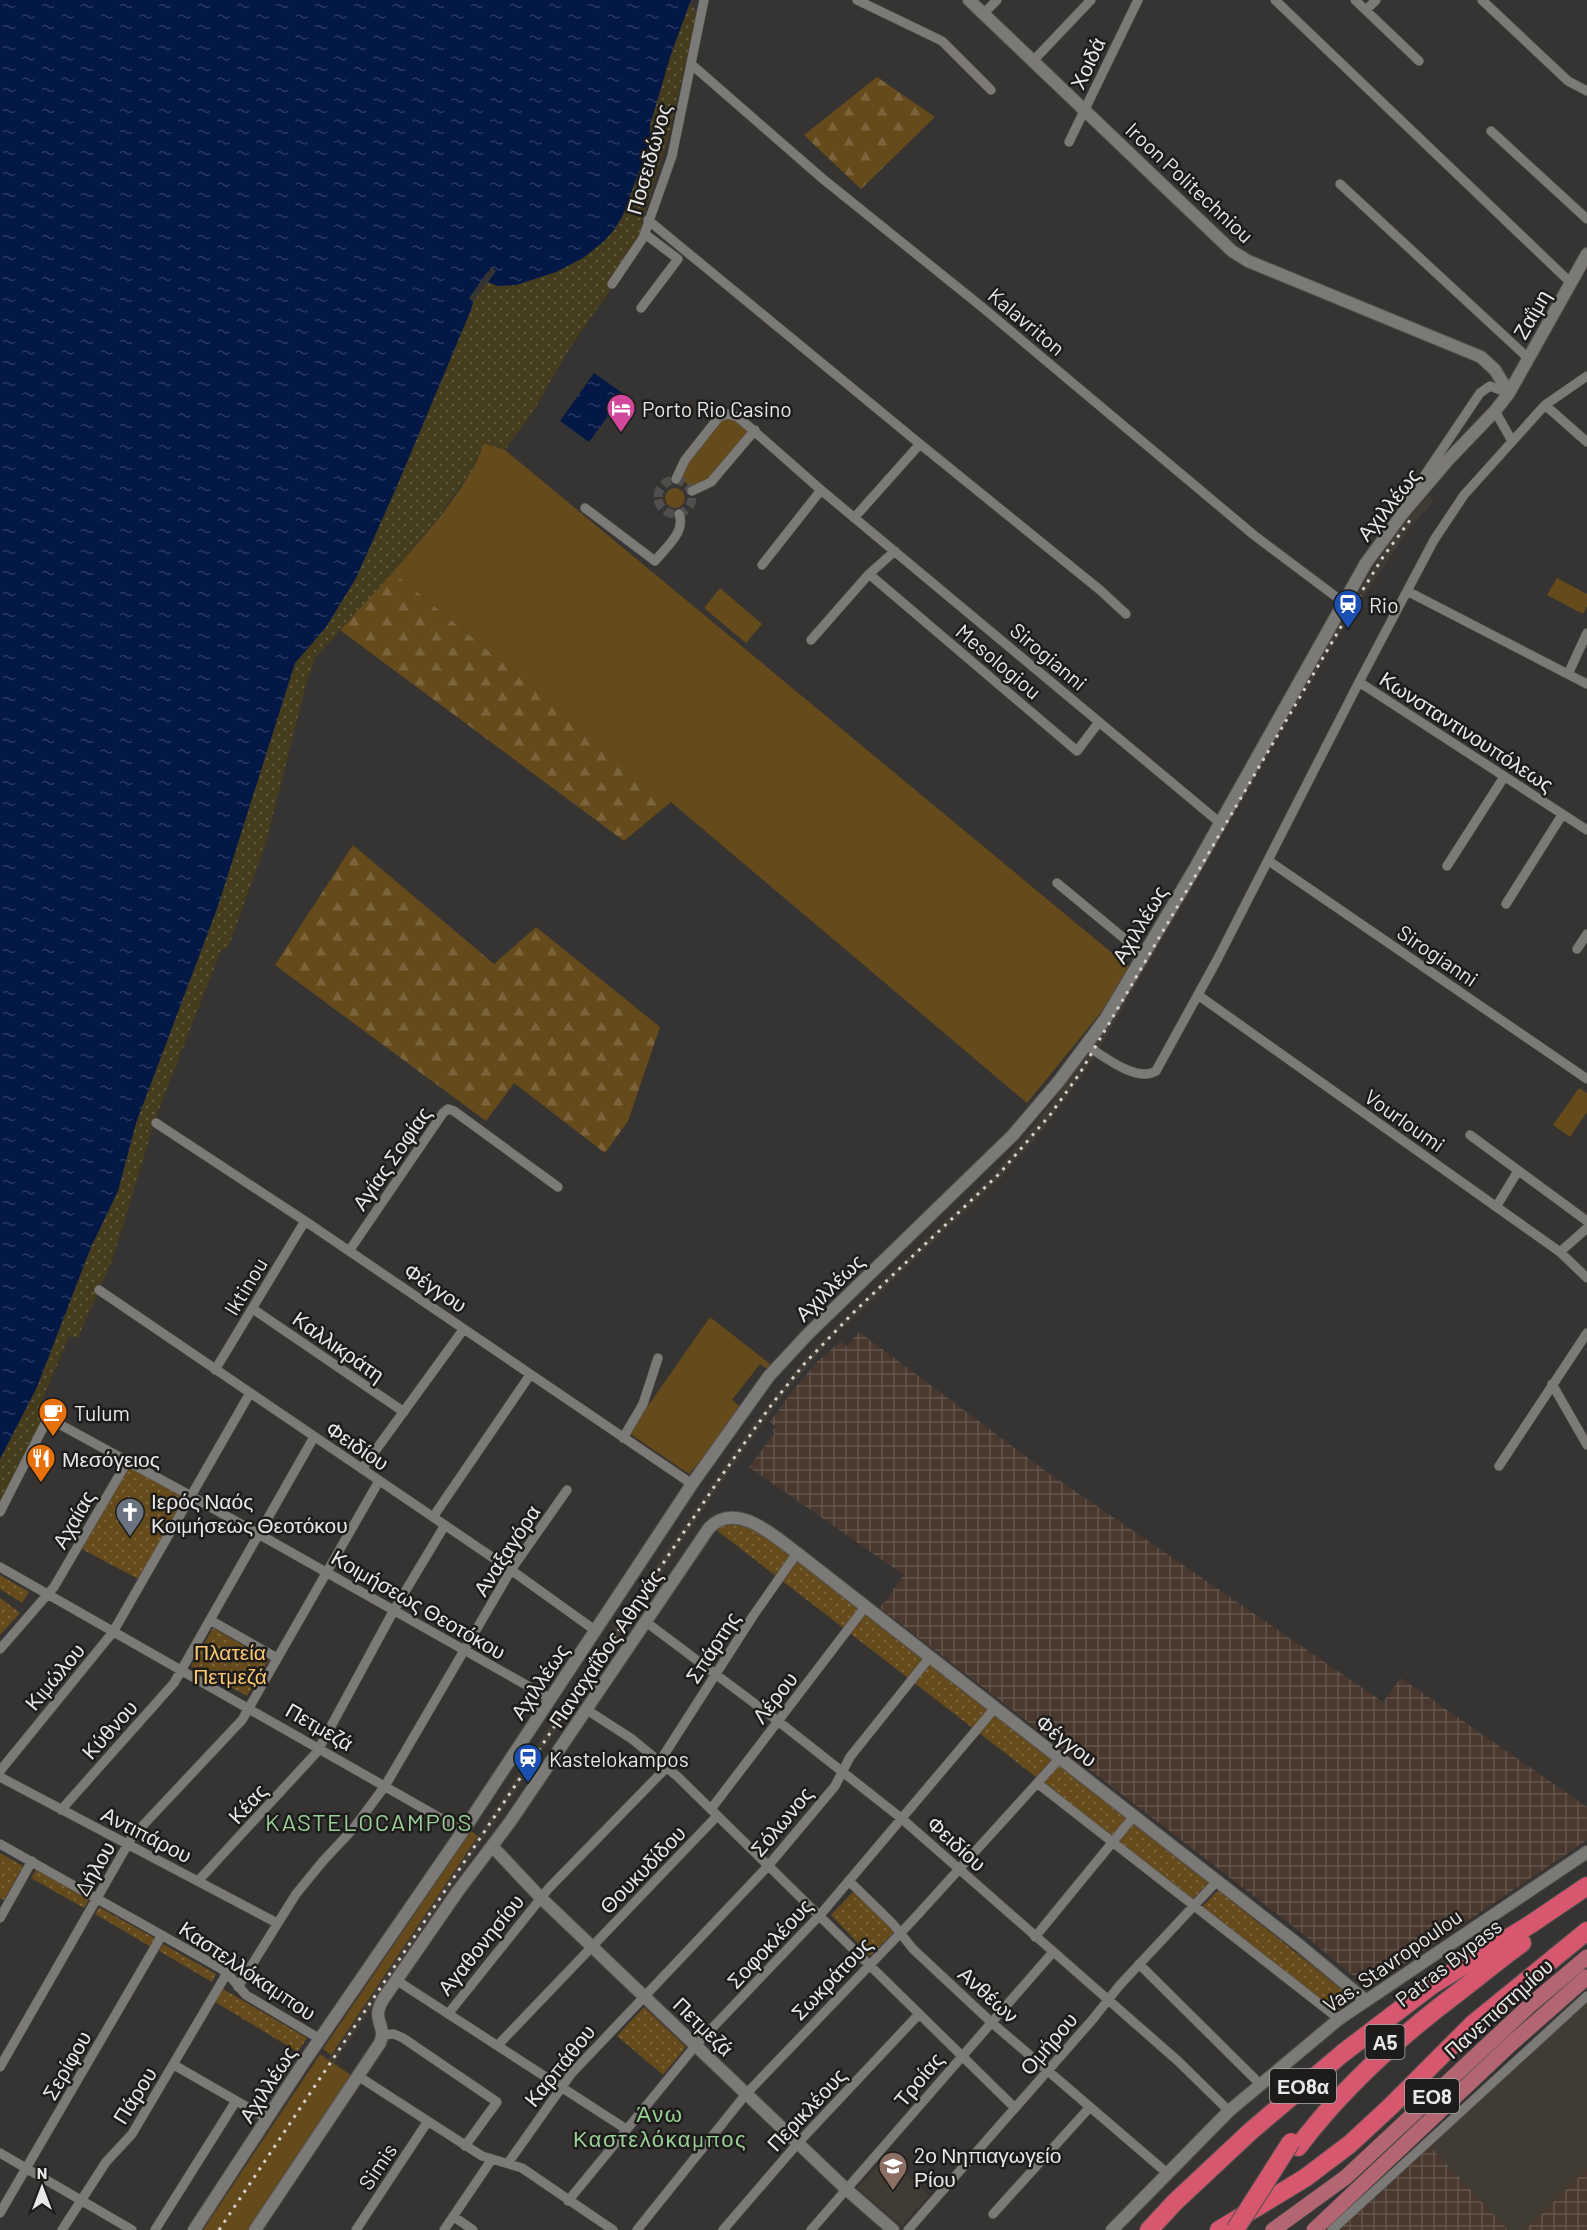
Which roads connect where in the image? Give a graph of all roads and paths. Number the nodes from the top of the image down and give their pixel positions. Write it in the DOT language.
graph roads {
  1 [pos="704,0"];
  2 [pos="857,0"];
  3 [pos="969,0"];
  4 [pos="997,0"];
  5 [pos="1091,0"];
  6 [pos="1138,0"];
  7 [pos="1275,0"];
  8 [pos="1355,0"];
  9 [pos="1376,0"];
  10 [pos="1482,0"];
  11 [pos="1366,10"];
  12 [pos="983,14"];
  13 [pos="1033,61"];
  14 [pos="1419,61"];
  15 [pos="691,63"];
  16 [pos="991,90"];
  17 [pos="1587,91"];
  18 [pos="1085,110"];
  19 [pos="1491,131"];
  20 [pos="1069,142"];
  21 [pos="1340,184"];
  22 [pos="1587,219"];
  23 [pos="648,220"];
  24 [pos="645,234"];
  25 [pos="1587,255"];
  26 [pos="1571,283"];
  27 [pos="612,284"];
  28 [pos="641,308"];
  29 [pos="1528,358"];
  30 [pos="1587,376"];
  31 [pos="1509,393"];
  32 [pos="1545,405"];
  33 [pos="1495,411"];
  34 [pos="755,430"];
  35 [pos="1512,441"];
  36 [pos="1587,442"];
  37 [pos="920,444"];
  38 [pos="676,479"];
  39 [pos="820,490"];
  40 [pos="692,491"];
  41 [pos="585,508"];
  42 [pos="1408,508"];
  43 [pos="679,514"];
  44 [pos="854,518"];
  45 [pos="896,551"];
  46 [pos="762,565"];
  47 [pos="869,574"];
  48 [pos="1407,591"];
  49 [pos="1343,602"];
  50 [pos="1126,614"];
  51 [pos="1587,633"];
  52 [pos="811,640"];
  53 [pos="1568,674"];
  54 [pos="1359,682"];
  55 [pos="1587,684"];
  56 [pos="1099,722"];
  57 [pos="1504,777"];
  58 [pos="1562,815"];
  59 [pos="1219,822"];
  60 [pos="1587,830"];
  61 [pos="1269,861"];
  62 [pos="1447,866"];
  63 [pos="1058,883"];
  64 [pos="1506,904"];
  65 [pos="1587,934"];
  66 [pos="1577,949"];
  67 [pos="1143,954"];
  68 [pos="1198,995"];
  69 [pos="1086,1046"];
  70 [pos="1587,1079"];
  71 [pos="156,1123"];
  72 [pos="1470,1135"];
  73 [pos="1518,1171"];
  74 [pos="558,1187"];
  75 [pos="1496,1207"];
  76 [pos="305,1221"];
  77 [pos="1587,1221"];
  78 [pos="1587,1228"];
  79 [pos="349,1251"];
  80 [pos="1560,1252"];
  81 [pos="1587,1278"];
  82 [pos="99,1290"];
  83 [pos="253,1309"];
  84 [pos="463,1330"];
  85 [pos="1587,1333"];
  86 [pos="658,1358"];
  87 [pos="215,1370"];
  88 [pos="530,1375"];
  89 [pos="1552,1384"];
  90 [pos="250,1393"];
  91 [pos="404,1412"];
  92 [pos="314,1437"];
  93 [pos="623,1438"];
  94 [pos="1587,1445"];
  95 [pos="127,1462"];
  96 [pos="1499,1466"];
  97 [pos="362,1469"];
  98 [pos="379,1481"];
  99 [pos="692,1484"];
  100 [pos="567,1490"];
  101 [pos="191,1496"];
  102 [pos="0,1512"];
  103 [pos="433,1517"];
  104 [pos="740,1517"];
  105 [pos="445,1525"];
  106 [pos="259,1534"];
  107 [pos="797,1553"];
  108 [pos="0,1567"];
  109 [pos="511,1570"];
  110 [pos="325,1572"];
  111 [pos="48,1594"];
  112 [pos="865,1607"];
  113 [pos="394,1610"];
  114 [pos="210,1620"];
  115 [pos="646,1622"];
  116 [pos="596,1631"];
  117 [pos="113,1632"];
  118 [pos="0,1649"];
  119 [pos="465,1650"];
  120 [pos="277,1658"];
  121 [pos="930,1658"];
  122 [pos="181,1671"];
  123 [pos="715,1675"];
  124 [pos="551,1699"];
  125 [pos="249,1708"];
  126 [pos="995,1708"];
  127 [pos="587,1710"];
  128 [pos="778,1721"];
  129 [pos="320,1748"];
  130 [pos="1059,1759"];
  131 [pos="663,1764"];
  132 [pos="0,1771"];
  133 [pos="842,1771"];
  134 [pos="0,1777"];
  135 [pos="1037,1784"];
  136 [pos="385,1786"];
  137 [pos="61,1810"];
  138 [pos="714,1813"];
  139 [pos="1134,1816"];
  140 [pos="901,1818"];
  141 [pos="463,1831"];
  142 [pos="1112,1843"];
  143 [pos="0,1844"];
  144 [pos="128,1845"];
  145 [pos="492,1846"];
  146 [pos="1587,1852"];
  147 [pos="32,1862"];
  148 [pos="768,1866"];
  149 [pos="960,1869"];
  150 [pos="198,1881"];
  151 [pos="849,1881"];
  152 [pos="1218,1881"];
  153 [pos="1587,1886"];
  154 [pos="98,1898"];
  155 [pos="541,1898"];
  156 [pos="1587,1899"];
  157 [pos="1193,1907"];
  158 [pos="820,1915"];
  159 [pos="0,1917"];
  160 [pos="277,1923"];
  161 [pos="1531,1924"];
  162 [pos="1587,1931"];
  163 [pos="900,1933"];
  164 [pos="162,1935"];
  165 [pos="1035,1936"];
  166 [pos="592,1947"];
  167 [pos="1053,1952"];
  168 [pos="1587,1957"];
  169 [pos="870,1964"];
  170 [pos="1139,1964"];
  171 [pos="227,1973"];
  172 [pos="1587,1977"];
  173 [pos="396,1980"];
  174 [pos="238,1988"];
  175 [pos="645,1996"];
  176 [pos="1587,1996"];
  177 [pos="1108,2000"];
  178 [pos="1365,2000"];
  179 [pos="448,2014"];
  180 [pos="919,2014"];
  181 [pos="1339,2019"];
  182 [pos="991,2022"];
  183 [pos="383,2035"];
  184 [pos="320,2039"];
  185 [pos="699,2043"];
  186 [pos="498,2045"];
  187 [pos="962,2055"];
  188 [pos="174,2065"];
  189 [pos="0,2067"];
  190 [pos="1048,2071"];
  191 [pos="358,2076"];
  192 [pos="1255,2079"];
  193 [pos="561,2086"];
  194 [pos="746,2094"];
  195 [pos="236,2101"];
  196 [pos="1090,2107"];
  197 [pos="1015,2108"];
  198 [pos="1229,2111"];
  199 [pos="267,2119"];
  200 [pos="428,2121"];
  201 [pos="626,2129"];
  202 [pos="798,2143"];
  203 [pos="1294,2144"];
  204 [pos="465,2146"];
  205 [pos="0,2153"];
  206 [pos="492,2159"];
  207 [pos="508,2163"];
  208 [pos="26,2168"];
  209 [pos="1167,2173"];
  210 [pos="846,2189"];
  211 [pos="81,2201"];
  212 [pos="568,2201"];
  213 [pos="0,2214"];
  214 [pos="993,2214"];
  215 [pos="453,2216"];
  216 [pos="62,2230"];
  217 [pos="132,2230"];
  218 [pos="155,2230"];
  219 [pos="194,2230"];
  220 [pos="255,2230"];
  221 [pos="356,2230"];
  222 [pos="444,2230"];
  223 [pos="473,2230"];
  224 [pos="612,2230"];
  225 [pos="637,2230"];
  226 [pos="723,2230"];
  227 [pos="811,2230"];
  228 [pos="893,2230"];
  229 [pos="908,2230"];
  230 [pos="1113,2230"];
  231 [pos="1149,2230"];
  232 [pos="1219,2230"];
  233 [pos="1235,2230"];
  234 [pos="1246,2230"];
  235 [pos="1273,2230"];
  236 [pos="1314,2230"];
  237 [pos="1332,2230"];
  1 -- 15 [label="street, Ποσειδώνος"];
  2 -- 16 [label="street"];
  3 -- 12 [label="street, Iroon Politechniou"];
  4 -- 12 [label="street"];
  5 -- 13 [label="street"];
  6 -- 18 [label="street, Χοιδά"];
  7 -- 26 [label="street"];
  8 -- 11 [label="street"];
  9 -- 11 [label="street"];
  10 -- 17 [label="street"];
  11 -- 14 [label="street"];
  12 -- 13 [label="street, Iroon Politechniou"];
  13 -- 18 [label="street, Iroon Politechniou"];
  15 -- 23 [label="street, Ποσειδώνος"];
  15 -- 49 [label="street, Kalavriton"];
  18 -- 20 [label="street, Χοιδά"];
  18 -- 31 [label="street, Iroon Politechniou"];
  19 -- 22 [label="street"];
  21 -- 29 [label="street"];
  23 -- 24 [label="street, Ποσειδώνος"];
  23 -- 37 [label="street"];
  24 -- 27 [label="street, Ποσειδώνος"];
  24 -- 28 [label="street"];
  25 -- 26 [label="street, Ζαΐμη"];
  26 -- 29 [label="street, Ζαΐμη"];
  29 -- 31 [label="street, Ζαΐμη"];
  30 -- 32 [label="street"];
  31 -- 33 [label="street, Αχιλλέως"];
  31 -- 42 [label="street"];
  32 -- 35 [label="street"];
  32 -- 36 [label="street"];
  33 -- 35 [label="street"];
  33 -- 42 [label="street, Αχιλλέως"];
  34 -- 38 [label="street, Sirogianni"];
  34 -- 39 [label="street, Sirogianni"];
  34 -- 40 [label="street"];
  35 -- 48 [label="street"];
  37 -- 44 [label="street"];
  37 -- 50 [label="street"];
  39 -- 44 [label="street, Sirogianni"];
  39 -- 46 [label="street"];
  41 -- 43 [label="street"];
  42 -- 49 [label="street, Αχιλλέως"];
  44 -- 45 [label="street, Sirogianni"];
  45 -- 47 [label="street"];
  45 -- 56 [label="street, Sirogianni"];
  47 -- 52 [label="street"];
  47 -- 56 [label="street, Mesologiou"];
  48 -- 53 [label="street"];
  48 -- 54 [label="street"];
  49 -- 59 [label="street, Αχιλλέως"];
  51 -- 53 [label="street"];
  53 -- 55 [label="street"];
  54 -- 57 [label="street, Κωνσταντινουπόλεως"];
  54 -- 61 [label="street"];
  56 -- 59 [label="street, Sirogianni"];
  57 -- 58 [label="street, Κωνσταντινουπόλεως"];
  57 -- 62 [label="street"];
  58 -- 60 [label="street, Κωνσταντινουπόλεως"];
  58 -- 64 [label="street"];
  59 -- 67 [label="street, Αχιλλέως"];
  61 -- 68 [label="street"];
  61 -- 70 [label="street, Sirogianni"];
  63 -- 67 [label="street"];
  65 -- 66 [label="street"];
  67 -- 69 [label="street, Αχιλλέως"];
  68 -- 69 [label="street"];
  68 -- 75 [label="street, Vourloumi"];
  69 -- 99 [label="street, Αχιλλέως"];
  71 -- 76 [label="street, Φέγγου"];
  72 -- 73 [label="street"];
  73 -- 75 [label="street"];
  73 -- 77 [label="street"];
  74 -- 79 [label="street, Αγίας Σοφίας"];
  75 -- 80 [label="street, Vourloumi"];
  76 -- 79 [label="street, Φέγγου"];
  76 -- 83 [label="street, Iktinou"];
  78 -- 80 [label="street"];
  79 -- 84 [label="street, Φέγγου"];
  80 -- 81 [label="street, Vourloumi"];
  82 -- 87 [label="street, Φειδίου"];
  83 -- 87 [label="street, Iktinou"];
  83 -- 91 [label="street, Καλλικράτη"];
  84 -- 88 [label="street, Φέγγου"];
  84 -- 91 [label="street"];
  85 -- 89 [label="street"];
  86 -- 93 [label="street"];
  87 -- 90 [label="street, Φειδίου"];
  88 -- 93 [label="street, Φέγγου"];
  88 -- 103 [label="street"];
  89 -- 94 [label="street"];
  89 -- 96 [label="street"];
  90 -- 92 [label="street, Φειδίου"];
  90 -- 101 [label="street, Κιμώλου"];
  91 -- 97 [label="street"];
  92 -- 97 [label="street, Φειδίου"];
  92 -- 106 [label="street, Κύθνου"];
  93 -- 99 [label="street, Φέγγου"];
  95 -- 101 [label="street, Κοιμήσεως Θεοτόκου"];
  95 -- 102 [label="street, Κοιμήσεως Θεοτόκου"];
  95 -- 111 [label="street, Αχαίας"];
  97 -- 98 [label="street, Φειδίου"];
  98 -- 103 [label="street, Φειδίου"];
  98 -- 110 [label="street, Δήλου"];
  99 -- 116 [label="street, Αχιλλέως"];
  100 -- 109 [label="street, Αναξαγόρα"];
  101 -- 106 [label="street, Κοιμήσεως Θεοτόκου"];
  101 -- 117 [label="street, Κιμώλου"];
  103 -- 105 [label="street, Φειδίου"];
  104 -- 107 [label="street, Φέγγου"];
  104 -- 115 [label="street, Παναχαΐδος Αθηνάς"];
  105 -- 109 [label="street, Φειδίου"];
  105 -- 113 [label="street, Κέας"];
  106 -- 110 [label="street, Κοιμήσεως Θεοτόκου"];
  106 -- 114 [label="street, Κύθνου"];
  107 -- 112 [label="street, Φέγγου"];
  107 -- 123 [label="street, Σπάρτης"];
  108 -- 111 [label="street, Πετμεζά"];
  109 -- 116 [label="street, Φειδίου"];
  109 -- 119 [label="street, Αναξαγόρα"];
  110 -- 113 [label="street, Κοιμήσεως Θεοτόκου"];
  110 -- 120 [label="street, Δήλου"];
  111 -- 117 [label="street, Πετμεζά"];
  111 -- 118 [label="street, Αχαίας"];
  112 -- 121 [label="street, Φέγγου"];
  112 -- 128 [label="street, Λέρου"];
  113 -- 119 [label="street, Κοιμήσεως Θεοτόκου"];
  113 -- 129 [label="street, Κέας"];
  114 -- 120 [label="street"];
  114 -- 122 [label="street, Κύθνου"];
  115 -- 123 [label="street, Φειδίου"];
  115 -- 127 [label="street, Παναχαΐδος Αθηνάς"];
  116 -- 124 [label="street, Αχιλλέως"];
  117 -- 122 [label="street, Πετμεζά"];
  117 -- 132 [label="street, Κιμώλου"];
  119 -- 124 [label="street, Κοιμήσεως Θεοτόκου"];
  119 -- 136 [label="street, Αναξαγόρα"];
  120 -- 125 [label="street, Δήλου"];
  121 -- 126 [label="street, Φέγγου"];
  121 -- 133 [label="street, Σόλωνος"];
  122 -- 125 [label="street, Πετμεζά"];
  122 -- 137 [label="street, Κύθνου"];
  123 -- 128 [label="street, Φειδίου"];
  123 -- 131 [label="street, Σπάρτης"];
  124 -- 141 [label="street, Αχιλλέως"];
  125 -- 129 [label="street, Πετμεζά"];
  125 -- 144 [label="street, Δήλου"];
  126 -- 130 [label="street, Φέγγου"];
  126 -- 140 [label="street, Σοφοκλέους"];
  127 -- 131 [label="street"];
  127 -- 145 [label="street, Παναχαΐδος Αθηνάς"];
  128 -- 133 [label="street, Φειδίου"];
  128 -- 138 [label="street, Λέρου"];
  129 -- 136 [label="street, Πετμεζά"];
  129 -- 150 [label="street, Κέας"];
  130 -- 135 [label="street, Σωκράτους"];
  130 -- 139 [label="street, Φέγγου"];
  131 -- 138 [label="street"];
  131 -- 155 [label="street, Σπάρτης"];
  133 -- 140 [label="street, Φειδίου"];
  133 -- 148 [label="street, Σόλωνος"];
  134 -- 137 [label="street, Αντιπάρου"];
  135 -- 142 [label="street"];
  135 -- 149 [label="street, Σωκράτους"];
  136 -- 141 [label="street, Πετμεζά"];
  136 -- 160 [label="street"];
  137 -- 144 [label="street, Αντιπάρου"];
  138 -- 148 [label="street"];
  138 -- 166 [label="street, Θουκυδίδου"];
  139 -- 142 [label="street"];
  139 -- 152 [label="street, Φέγγου"];
  140 -- 149 [label="street, Φειδίου"];
  140 -- 151 [label="street, Σοφοκλέους"];
  141 -- 184 [label="street, Αχιλλέως"];
  142 -- 157 [label="street"];
  142 -- 165 [label="street"];
  143 -- 147 [label="street, Καστελλόκαμπου"];
  144 -- 150 [label="street, Αντιπάρου"];
  144 -- 154 [label="street, Δήλου"];
  145 -- 155 [label="street, Πετμεζά"];
  145 -- 173 [label="street, Παναχαΐδος Αθηνάς"];
  146 -- 178 [label="street, Vas. Stavropoulou"];
  147 -- 154 [label="street, Καστελλόκαμπου"];
  147 -- 159 [label="street"];
  148 -- 158 [label="street"];
  148 -- 175 [label="street, Σόλωνος"];
  149 -- 163 [label="street, Σωκράτους"];
  149 -- 165 [label="street, Φειδίου"];
  150 -- 160 [label="street, Αντιπάρου"];
  151 -- 158 [label="street, Σοφοκλέους"];
  151 -- 163 [label="street, Ανθέων"];
  152 -- 157 [label="street, Ομήρου"];
  152 -- 178 [label="street, Φέγγου"];
  153 -- 161 [label="highway, Α5"];
  154 -- 164 [label="street, Καστελλόκαμπου"];
  154 -- 189 [label="street, Δήλου"];
  155 -- 166 [label="street, Πετμεζά"];
  155 -- 179 [label="street, Αγαθονησίου"];
  156 -- 203 [label="highway, Patras Bypass / Α5"];
  157 -- 170 [label="street, Ομήρου"];
  157 -- 181 [label="street"];
  158 -- 169 [label="street"];
  158 -- 185 [label="street, Σοφοκλέους"];
  160 -- 174 [label="street"];
  161 -- 203 [label="highway, Patras Bypass / Α5"];
  161 -- 231 [label="highway, ΕΟ8α"];
  162 -- 232 [label="highway"];
  163 -- 169 [label="street, Σωκράτους"];
  163 -- 182 [label="street, Ανθέων"];
  164 -- 171 [label="street, Καστελλόκαμπου"];
  164 -- 208 [label="street, Σερίφου"];
  165 -- 167 [label="street, Φειδίου"];
  166 -- 175 [label="street, Πετμεζά"];
  166 -- 186 [label="street"];
  167 -- 177 [label="street, Φειδίου"];
  167 -- 182 [label="street, Τροίας"];
  168 -- 235 [label="main road, Πανεπιστημίου / ΕΟ8"];
  169 -- 180 [label="street"];
  169 -- 194 [label="street, Σωκράτους"];
  170 -- 177 [label="street, Ομήρου"];
  170 -- 192 [label="street"];
  171 -- 174 [label="street, Καστελλόκαμπου"];
  171 -- 188 [label="street, Πάρου"];
  172 -- 236 [label="main road, Πανεπιστημίου / ΕΟ8"];
  173 -- 179 [label="street"];
  173 -- 183 [label="street, Παναχαΐδος Αθηνάς"];
  174 -- 184 [label="street, Καστελλόκαμπου"];
  175 -- 185 [label="street, Πετμεζά"];
  175 -- 193 [label="street, Καρπάθου"];
  176 -- 237 [label="street"];
  177 -- 190 [label="street, Ομήρου"];
  177 -- 198 [label="street, Φειδίου"];
  178 -- 181 [label="street, Vas. Stavropoulou"];
  179 -- 186 [label="street"];
  180 -- 187 [label="street"];
  180 -- 202 [label="street, Περικλέους"];
  181 -- 198 [label="street, Vas. Stavropoulou"];
  182 -- 187 [label="street, Τροίας"];
  182 -- 190 [label="street, Ανθέων"];
  183 -- 191 [label="street"];
  183 -- 204 [label="street"];
  184 -- 199 [label="street, Αχιλλέως"];
  185 -- 194 [label="street, Πετμεζά"];
  185 -- 201 [label="street, Σοφοκλέους"];
  186 -- 193 [label="street"];
  187 -- 197 [label="street"];
  187 -- 210 [label="street, Τροίας"];
  188 -- 195 [label="street"];
  188 -- 211 [label="street, Πάρου"];
  190 -- 196 [label="street, Ανθέων"];
  190 -- 197 [label="street, Ομήρου"];
  191 -- 200 [label="street"];
  191 -- 220 [label="street"];
  193 -- 201 [label="street"];
  193 -- 207 [label="street, Καρπάθου"];
  194 -- 202 [label="street, Πετμεζά"];
  194 -- 225 [label="street, Σωκράτους"];
  195 -- 199 [label="street"];
  195 -- 218 [label="street"];
  196 -- 209 [label="street, Ανθέων"];
  196 -- 214 [label="street"];
  197 -- 229 [label="street, Ομήρου"];
  198 -- 209 [label="street, Vas. Stavropoulou"];
  199 -- 219 [label="street, Αχιλλέως"];
  200 -- 204 [label="street"];
  200 -- 221 [label="street, Simis"];
  201 -- 212 [label="street, Σοφοκλέους"];
  202 -- 210 [label="street, Πετμεζά"];
  202 -- 226 [label="street, Περικλέους"];
  203 -- 233 [label="highway, Patras Bypass / Α5, bridge"];
  203 -- 234 [label="highway, Patras Bypass / Α5"];
  204 -- 206 [label="street"];
  205 -- 208 [label="street"];
  206 -- 207 [label="street"];
  206 -- 215 [label="street"];
  207 -- 212 [label="street"];
  208 -- 211 [label="street"];
  208 -- 213 [label="street, Σερίφου"];
  209 -- 230 [label="street, Vas. Stavropoulou"];
  210 -- 227 [label="street, Τροίας"];
  210 -- 228 [label="street, Πετμεζά"];
  211 -- 216 [label="street, Πάρου"];
  211 -- 217 [label="street"];
  212 -- 224 [label="street"];
  215 -- 222 [label="street"];
  215 -- 223 [label="street"];
}
